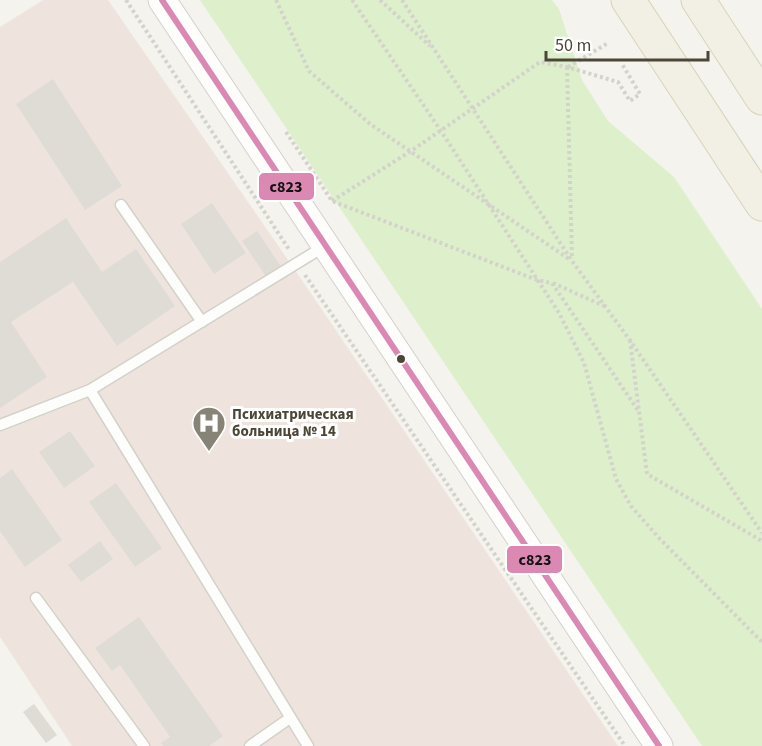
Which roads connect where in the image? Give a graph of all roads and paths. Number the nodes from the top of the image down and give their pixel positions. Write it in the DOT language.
graph roads {
  1 [pos="126,0"];
  2 [pos="162,0"];
  3 [pos="276,0"];
  4 [pos="352,0"];
  5 [pos="380,0"];
  6 [pos="402,0"];
  7 [pos="628,0"];
  8 [pos="698,0"];
  9 [pos="608,43"];
  10 [pos="434,50"];
  11 [pos="622,64"];
  12 [pos="567,67"];
  13 [pos="762,98"];
  14 [pos="472,110"];
  15 [pos="441,131"];
  16 [pos="286,132"];
  17 [pos="719,138"];
  18 [pos="411,151"];
  19 [pos="332,201"];
  20 [pos="762,204"];
  21 [pos="121,205"];
  22 [pos="488,205"];
  23 [pos="762,222"];
  24 [pos="325,245"];
  25 [pos="572,261"];
  26 [pos="298,263"];
  27 [pos="537,280"];
  28 [pos="552,283"];
  29 [pos="605,306"];
  30 [pos="202,322"];
  31 [pos="629,339"];
  32 [pos="90,390"];
  33 [pos="639,412"];
  34 [pos="0,425"];
  35 [pos="762,533"];
  36 [pos="762,541"];
  37 [pos="36,598"];
  38 [pos="762,642"];
  39 [pos="290,718"];
  40 [pos="144,746"];
  41 [pos="250,746"];
  42 [pos="308,746"];
  43 [pos="625,746"];
  44 [pos="659,746"];
  1 -- 26 [label="path"];
  2 -- 24 [label="street"];
  3 -- 18 [label="path"];
  4 -- 15 [label="path"];
  5 -- 10 [label="path"];
  6 -- 10 [label="path"];
  7 -- 17 [label="main road"];
  8 -- 13 [label="main road"];
  9 -- 12 [label="path"];
  10 -- 14 [label="path"];
  11 -- 12 [label="path"];
  12 -- 14 [label="path"];
  12 -- 25 [label="path"];
  14 -- 15 [label="path"];
  14 -- 25 [label="path"];
  15 -- 18 [label="path"];
  15 -- 22 [label="path"];
  16 -- 19 [label="path"];
  17 -- 20 [label="main road"];
  17 -- 23 [label="street"];
  18 -- 19 [label="path"];
  18 -- 22 [label="path"];
  19 -- 27 [label="path"];
  21 -- 30 [label="lane"];
  22 -- 25 [label="path"];
  22 -- 27 [label="path"];
  24 -- 26 [label="lane"];
  24 -- 44 [label="street"];
  25 -- 29 [label="path"];
  26 -- 30 [label="lane"];
  26 -- 43 [label="path"];
  27 -- 28 [label="path"];
  27 -- 38 [label="path"];
  28 -- 29 [label="path"];
  28 -- 33 [label="path"];
  29 -- 31 [label="path"];
  30 -- 32 [label="lane"];
  31 -- 33 [label="path"];
  31 -- 35 [label="path"];
  32 -- 34 [label="lane"];
  32 -- 39 [label="lane"];
  33 -- 36 [label="path"];
  37 -- 40 [label="lane"];
  39 -- 41 [label="lane"];
  39 -- 42 [label="lane"];
}
